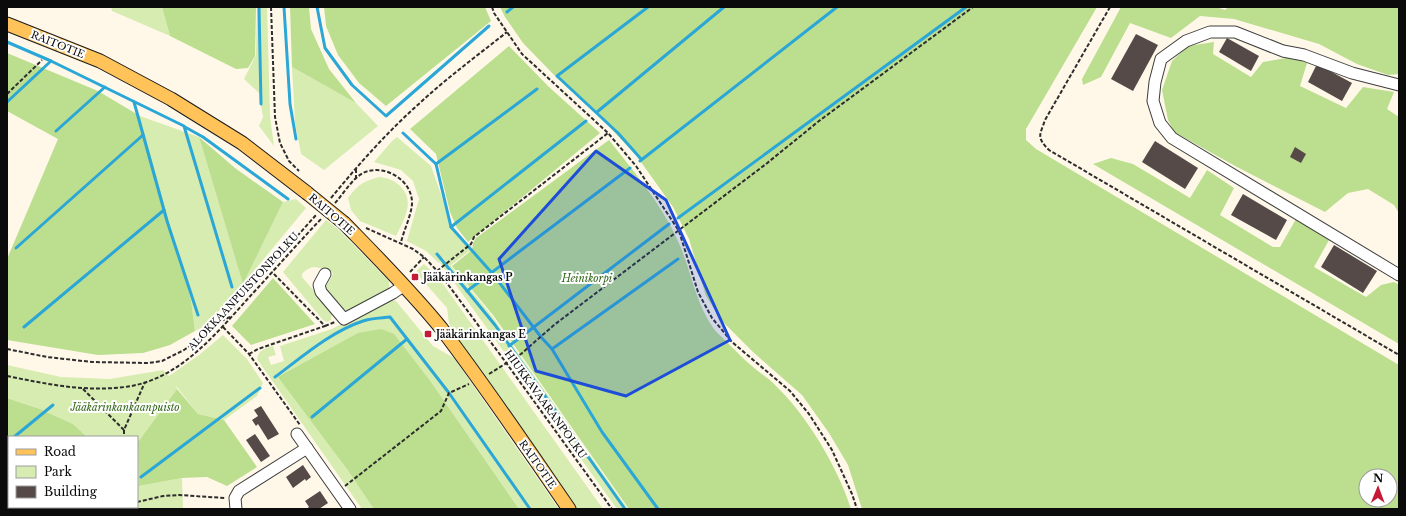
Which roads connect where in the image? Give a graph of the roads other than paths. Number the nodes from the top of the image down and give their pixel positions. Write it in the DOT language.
graph roads {
  1 [pos="7,24"];
  2 [pos="1399,85"];
  3 [pos="325,274"];
  4 [pos="1399,275"];
  5 [pos="404,286"];
  6 [pos="297,434"];
  7 [pos="307,448"];
  8 [pos="236,504"];
  9 [pos="350,509"];
  10 [pos="569,509"];
  1 -- 5 [label="main road, RAITOTIE, bridge"];
  2 -- 4 [label="street"];
  3 -- 5 [label="street"];
  5 -- 10 [label="main road, RAITOTIE"];
  6 -- 7 [label="street"];
  7 -- 8 [label="street"];
  7 -- 9 [label="street"];
}
